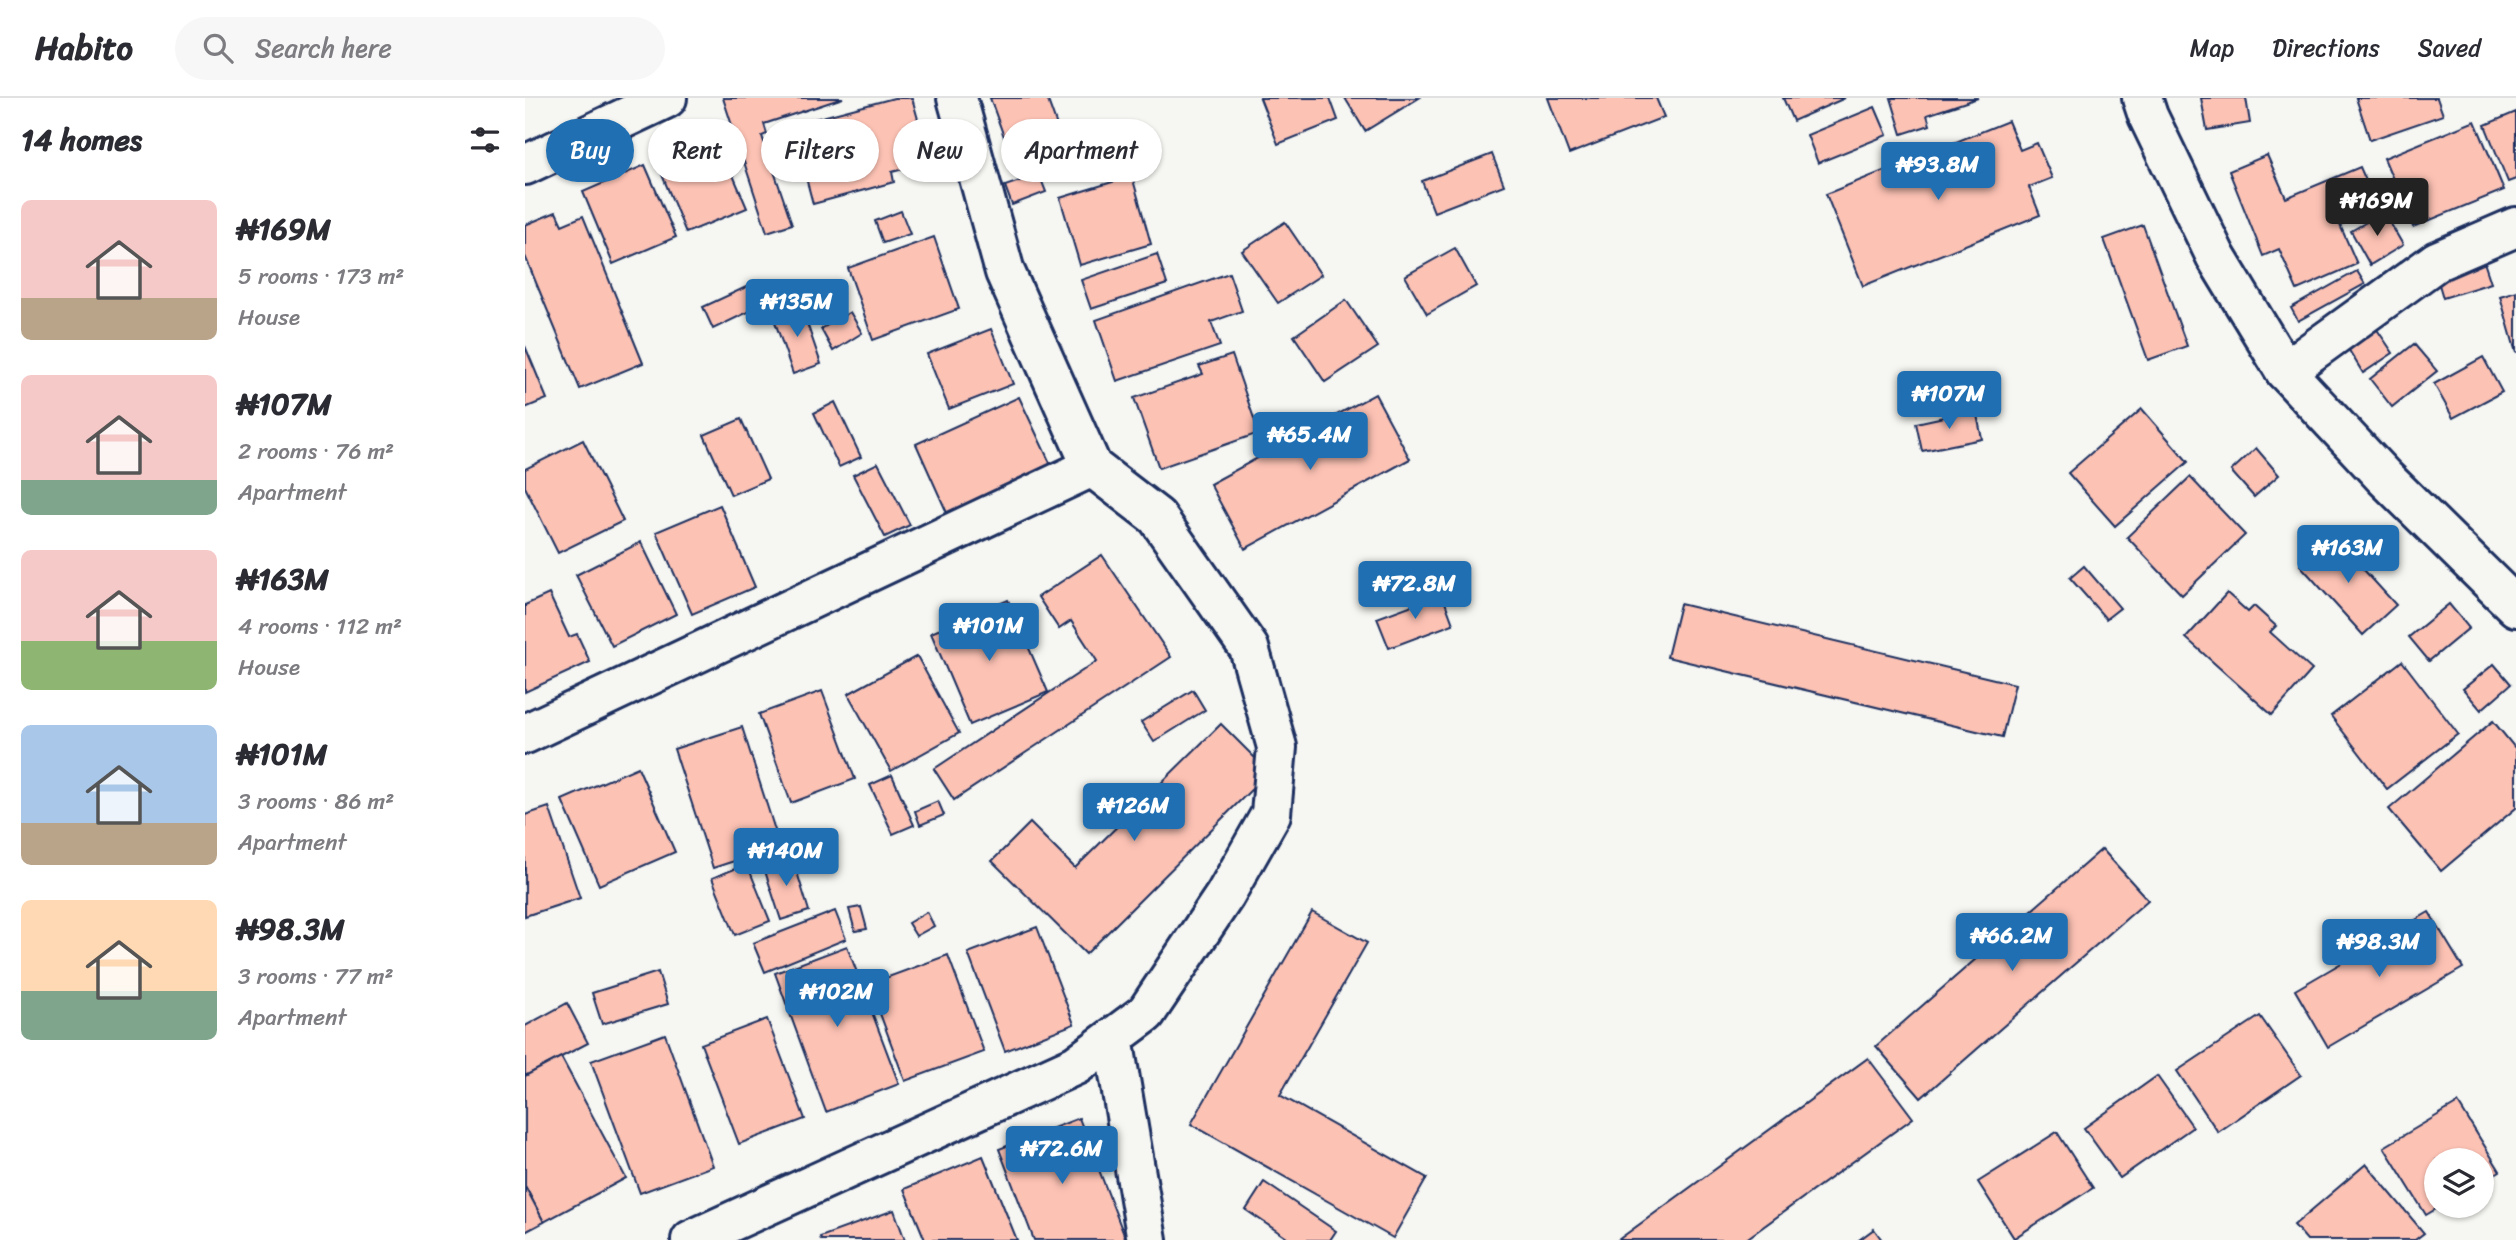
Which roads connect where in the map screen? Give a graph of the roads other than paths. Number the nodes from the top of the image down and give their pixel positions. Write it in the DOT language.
graph roads {
  1 [pos="667,98"];
  2 [pos="957,98"];
  3 [pos="2142,98"];
  4 [pos="525,165"];
  5 [pos="2516,227"];
  6 [pos="2285,371"];
  7 [pos="1093,467"];
  8 [pos="2516,607"];
  9 [pos="525,734"];
  10 [pos="1112,1038"];
  11 [pos="691,1240"];
  12 [pos="1147,1240"];
  1 -- 4 [label="street"];
  2 -- 7 [label="street"];
  3 -- 6 [label="street"];
  5 -- 6 [label="street"];
  6 -- 8 [label="street"];
  7 -- 9 [label="street"];
  7 -- 10 [label="street"];
  10 -- 11 [label="street"];
  10 -- 12 [label="street"];
}
